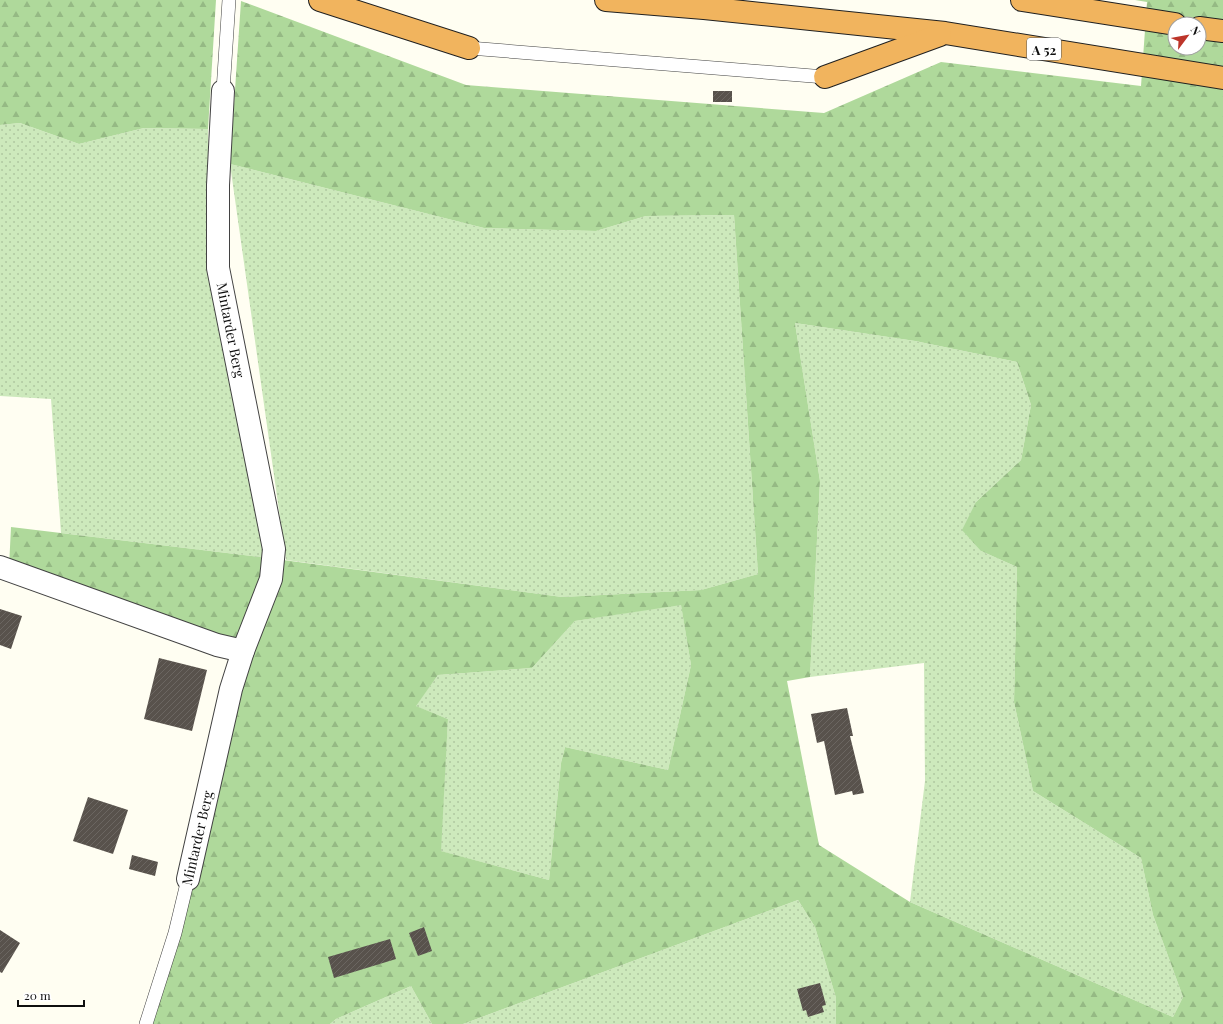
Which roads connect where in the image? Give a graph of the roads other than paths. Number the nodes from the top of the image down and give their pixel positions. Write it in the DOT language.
graph roads {
  1 [pos="229,0"];
  2 [pos="320,0"];
  3 [pos="606,0"];
  4 [pos="1022,0"];
  5 [pos="1167,23"];
  6 [pos="1207,29"];
  7 [pos="1223,31"];
  8 [pos="945,33"];
  9 [pos="469,48"];
  10 [pos="825,77"];
  11 [pos="1223,78"];
  12 [pos="223,91"];
  13 [pos="0,567"];
  14 [pos="243,651"];
  15 [pos="188,879"];
  16 [pos="146,1024"];
  1 -- 12 [label="lane, Mintarder Berg"];
  2 -- 9 [label="highway"];
  3 -- 8 [label="highway, A 52"];
  4 -- 5 [label="highway"];
  6 -- 7 [label="highway"];
  8 -- 10 [label="highway"];
  8 -- 11 [label="highway, A 52"];
  9 -- 10 [label="lane"];
  12 -- 14 [label="street, Mintarder Berg"];
  13 -- 14 [label="street"];
  14 -- 15 [label="street, Mintarder Berg"];
  15 -- 16 [label="lane, Mintarder Berg"];
}
